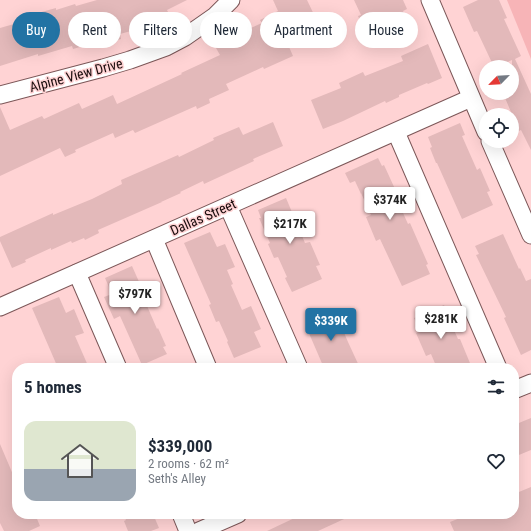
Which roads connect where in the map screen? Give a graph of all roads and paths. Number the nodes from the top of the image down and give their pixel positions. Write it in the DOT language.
graph roads {
  1 [pos="231,0"];
  2 [pos="430,0"];
  3 [pos="0,95"];
  4 [pos="471,98"];
  5 [pos="479,116"];
  6 [pos="396,132"];
  7 [pos="493,148"];
  8 [pos="228,206"];
  9 [pos="531,235"];
  10 [pos="154,239"];
  11 [pos="77,273"];
  12 [pos="0,307"];
  13 [pos="116,363"];
  14 [pos="206,363"];
  15 [pos="297,363"];
  16 [pos="496,363"];
  17 [pos="531,383"];
  18 [pos="519,388"];
  19 [pos="183,519"];
  20 [pos="227,519"];
  21 [pos="188,531"];
  22 [pos="199,531"];
  1 -- 3 [label="street, Alpine View Drive"];
  2 -- 4 [label="street"];
  4 -- 5 [label="street"];
  4 -- 6 [label="street, Dallas Street"];
  6 -- 8 [label="street, Dallas Street"];
  6 -- 16 [label="street"];
  7 -- 9 [label="street"];
  8 -- 10 [label="street, Dallas Street"];
  8 -- 15 [label="street"];
  10 -- 11 [label="street, Dallas Street"];
  10 -- 14 [label="street"];
  11 -- 12 [label="street, Dallas Street"];
  11 -- 13 [label="street"];
  17 -- 18 [label="street"];
  19 -- 21 [label="street"];
  20 -- 22 [label="street"];
}
